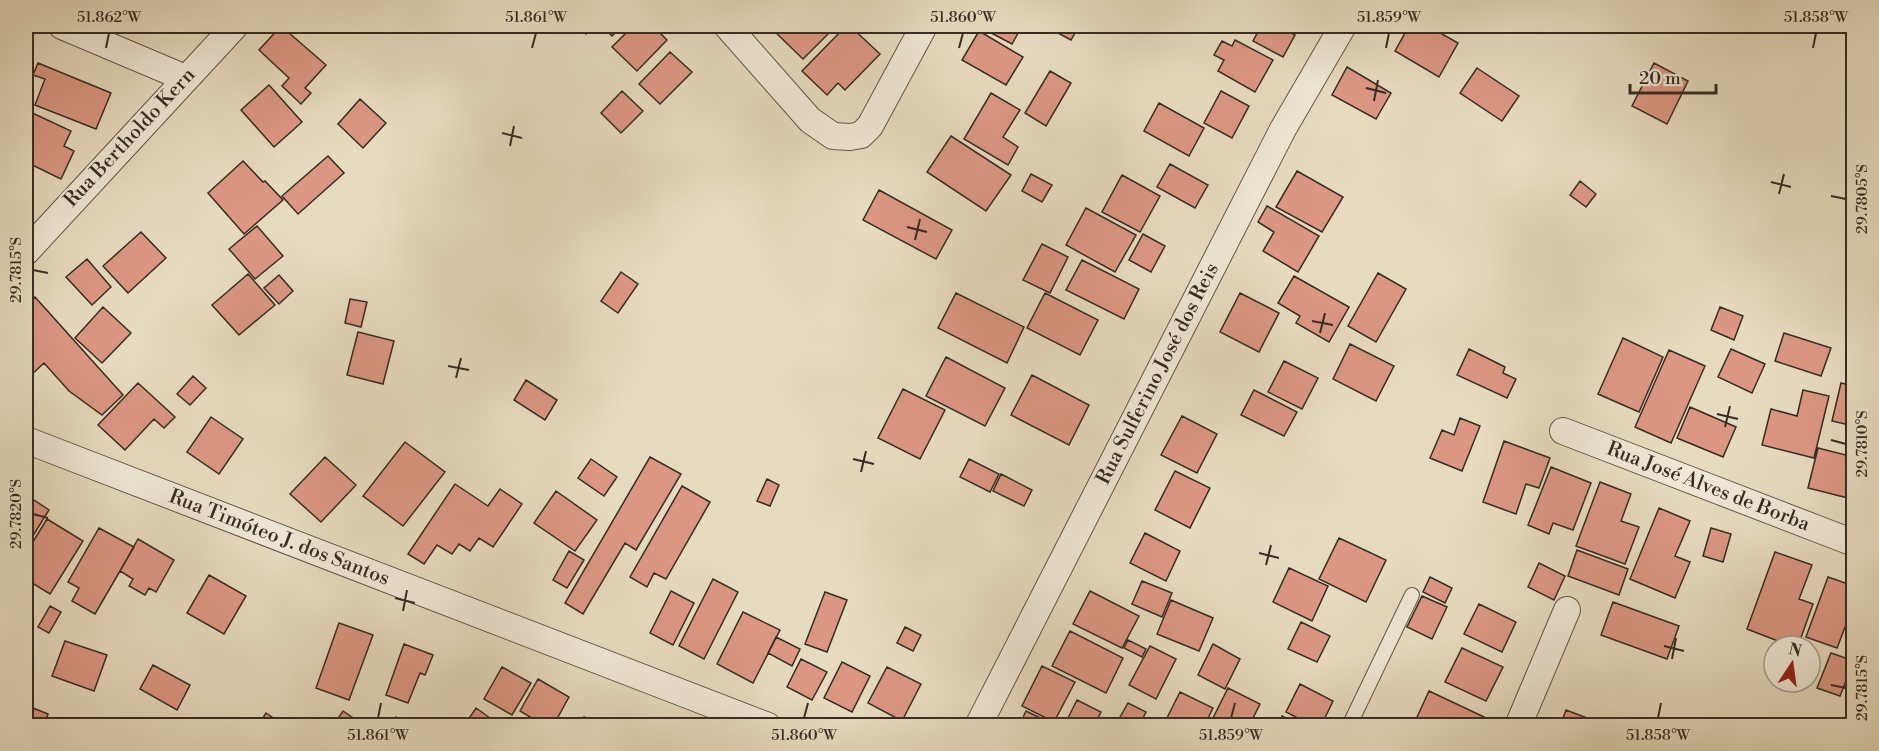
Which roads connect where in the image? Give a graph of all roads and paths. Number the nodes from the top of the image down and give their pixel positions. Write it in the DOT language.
graph roads {
  1 [pos="62,26"];
  2 [pos="235,26"];
  3 [pos="727,26"];
  4 [pos="924,26"];
  5 [pos="1343,26"];
  6 [pos="185,78"];
  7 [pos="26,252"];
  8 [pos="1563,431"];
  9 [pos="26,440"];
  10 [pos="1854,543"];
  11 [pos="1412,595"];
  12 [pos="1567,610"];
  13 [pos="768,726"];
  14 [pos="978,726"];
  15 [pos="1350,726"];
  16 [pos="1518,726"];
  1 -- 6 [label="street"];
  2 -- 6 [label="street, Rua Bertholdo Kern"];
  3 -- 4 [label="street"];
  5 -- 14 [label="street, Rua Sulferino José dos Reis"];
  6 -- 7 [label="street, Rua Bertholdo Kern"];
  8 -- 10 [label="street, Rua José Alves de Borba"];
  9 -- 13 [label="street, Rua Timóteo J. dos Santos"];
  11 -- 15 [label="lane"];
  12 -- 16 [label="street"];
}
